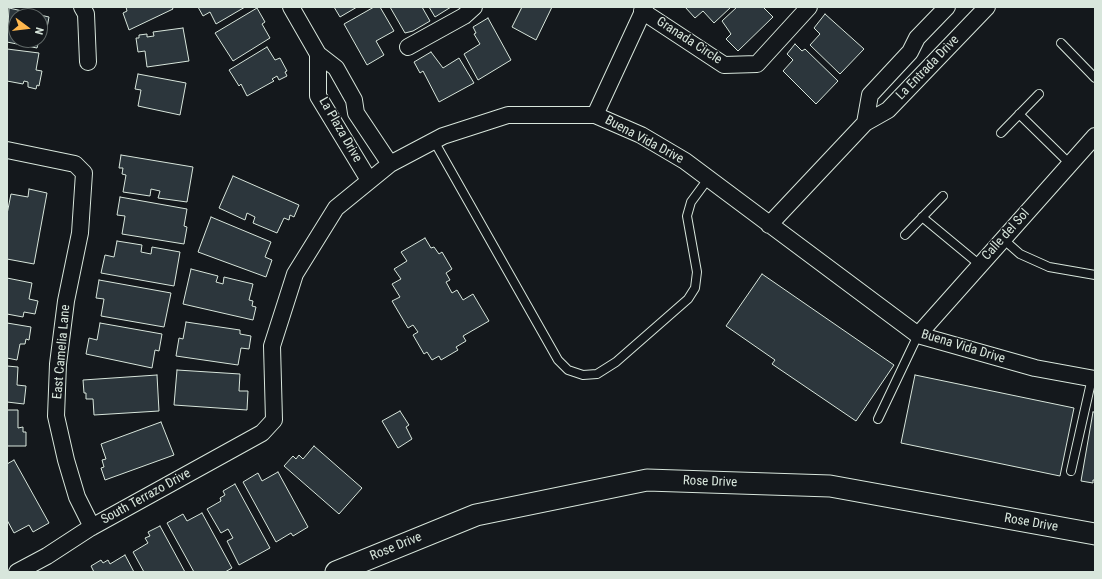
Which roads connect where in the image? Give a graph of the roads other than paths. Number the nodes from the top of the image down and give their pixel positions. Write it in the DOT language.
graph roads {
  1 [pos="82,7"];
  2 [pos="291,7"];
  3 [pos="474,7"];
  4 [pos="809,7"];
  5 [pos="947,7"];
  6 [pos="986,7"];
  7 [pos="644,9"];
  8 [pos="1061,43"];
  9 [pos="408,47"];
  10 [pos="318,54"];
  11 [pos="88,62"];
  12 [pos="1095,78"];
  13 [pos="1039,94"];
  14 [pos="595,114"];
  15 [pos="1019,114"];
  16 [pos="865,122"];
  17 [pos="1002,133"];
  18 [pos="1095,136"];
  19 [pos="434,141"];
  20 [pos="7,150"];
  21 [pos="390,164"];
  22 [pos="1070,164"];
  23 [pos="708,179"];
  24 [pos="369,180"];
  25 [pos="943,196"];
  26 [pos="922,217"];
  27 [pos="769,225"];
  28 [pos="905,235"];
  29 [pos="1003,239"];
  30 [pos="980,265"];
  31 [pos="1095,275"];
  32 [pos="918,335"];
  33 [pos="1093,379"];
  34 [pos="878,419"];
  35 [pos="274,420"];
  36 [pos="1071,471"];
  37 [pos="92,527"];
  38 [pos="1095,534"];
  39 [pos="17,572"];
  40 [pos="336,572"];
  1 -- 11 [label="street"];
  2 -- 10 [label="street, La Plaza Drive"];
  3 -- 9 [label="street"];
  4 -- 7 [label="street, Granada Circle"];
  5 -- 16 [label="street, La Entrada Drive"];
  6 -- 16 [label="street, La Entrada Drive"];
  7 -- 14 [label="street, Granada Circle"];
  8 -- 12 [label="lane"];
  10 -- 21 [label="street, La Plaza Drive"];
  10 -- 24 [label="street, La Plaza Drive"];
  13 -- 15 [label="lane"];
  14 -- 19 [label="street, Buena Vida Drive"];
  14 -- 23 [label="street, Buena Vida Drive"];
  15 -- 17 [label="lane"];
  15 -- 22 [label="lane"];
  16 -- 27 [label="street, La Entrada Drive"];
  18 -- 22 [label="street, Calle del Sol"];
  19 -- 21 [label="street, Buena Vida Drive"];
  19 -- 23 [label="lane"];
  20 -- 37 [label="street, East Camelia Lane"];
  21 -- 24 [label="street, Buena Vida Drive"];
  22 -- 29 [label="street, Calle del Sol"];
  23 -- 27 [label="street, Buena Vida Drive"];
  24 -- 35 [label="street, Buena Vida Drive"];
  25 -- 26 [label="lane"];
  26 -- 28 [label="lane"];
  26 -- 30 [label="lane"];
  27 -- 32 [label="street, Buena Vida Drive"];
  29 -- 30 [label="street, Calle del Sol"];
  29 -- 31 [label="lane"];
  30 -- 32 [label="street, Calle del Sol"];
  32 -- 33 [label="street, Buena Vida Drive"];
  32 -- 34 [label="lane"];
  33 -- 36 [label="lane"];
  35 -- 37 [label="street, South Terrazo Drive"];
  37 -- 39 [label="street, South Terrazo Drive"];
  38 -- 40 [label="street, Rose Drive"];
}
